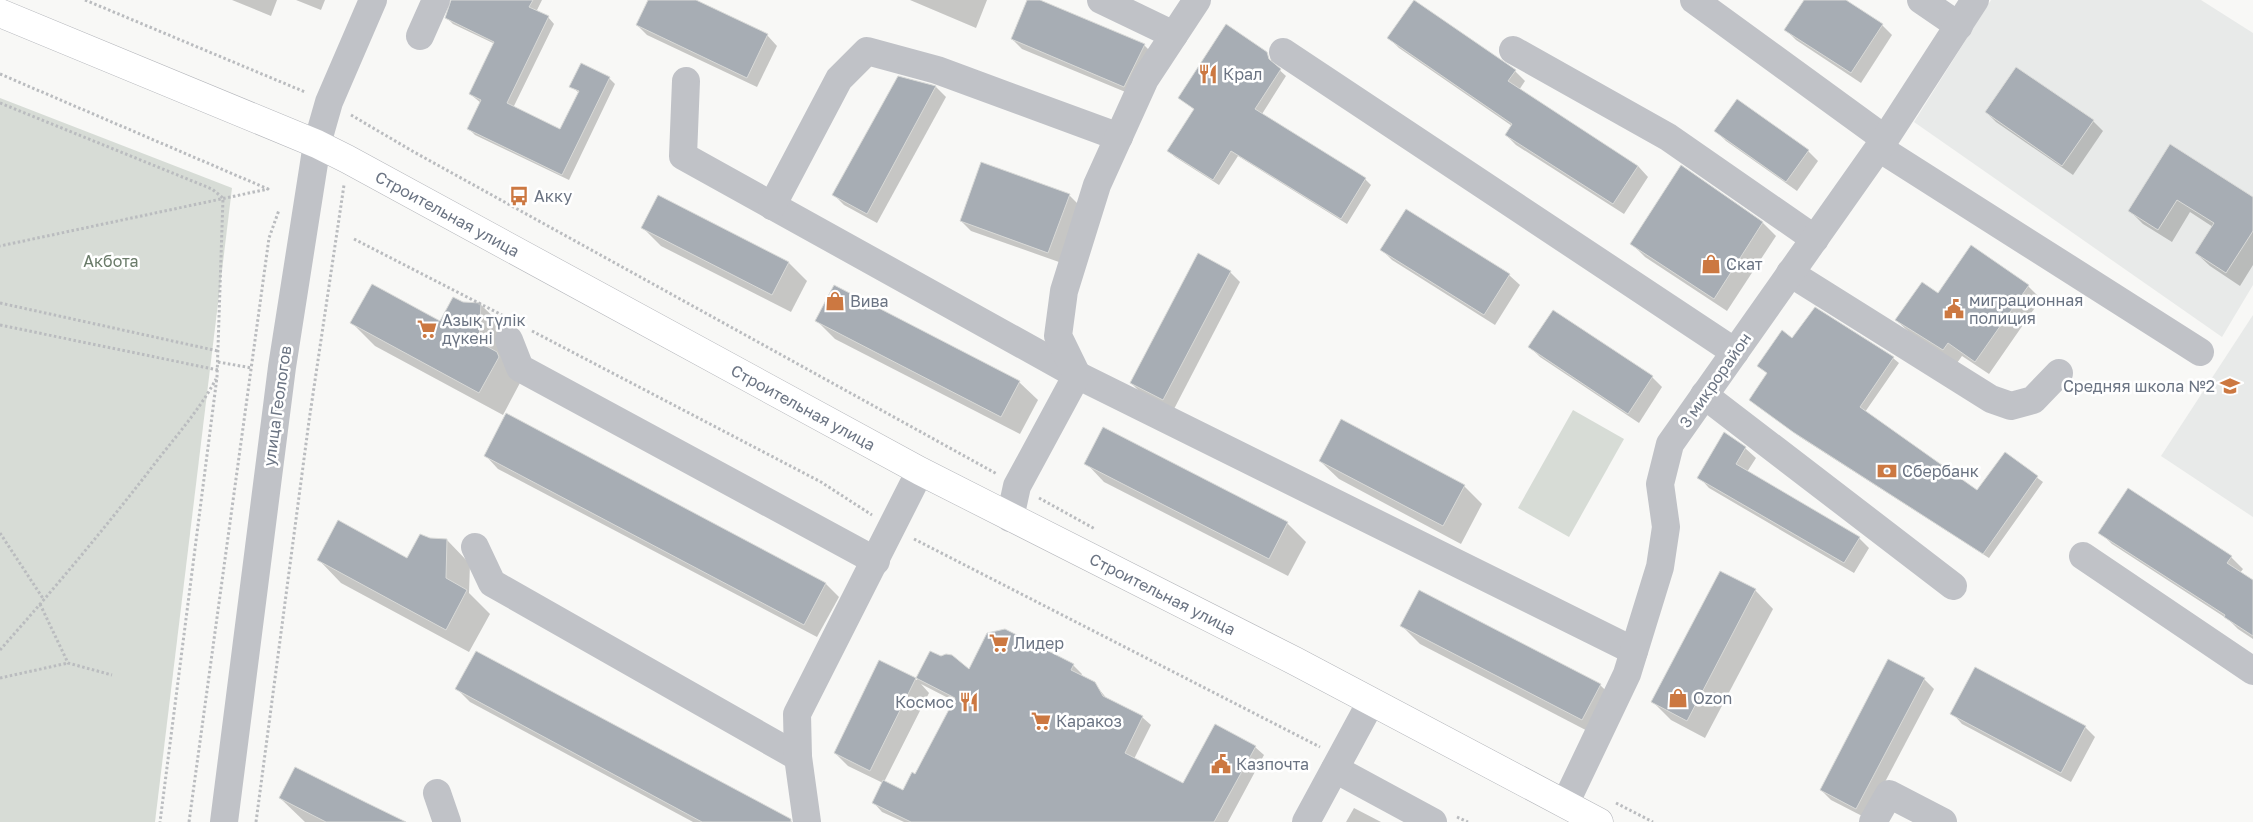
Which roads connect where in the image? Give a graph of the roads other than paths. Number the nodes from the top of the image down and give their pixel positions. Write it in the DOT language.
graph roads {
  1 [pos="373,0"];
  2 [pos="436,0"];
  3 [pos="1101,0"];
  4 [pos="1197,0"];
  5 [pos="1694,0"];
  6 [pos="1921,0"];
  7 [pos="1975,0"];
  8 [pos="0,13"];
  9 [pos="1958,26"];
  10 [pos="1174,35"];
  11 [pos="420,36"];
  12 [pos="1513,50"];
  13 [pos="1283,52"];
  14 [pos="686,81"];
  15 [pos="1119,137"];
  16 [pos="1882,143"];
  17 [pos="317,144"];
  18 [pos="772,206"];
  19 [pos="1815,239"];
  20 [pos="1790,273"];
  21 [pos="509,340"];
  22 [pos="1735,352"];
  23 [pos="2200,352"];
  24 [pos="2059,373"];
  25 [pos="1077,375"];
  26 [pos="1704,395"];
  27 [pos="920,472"];
  28 [pos="1010,518"];
  29 [pos="475,548"];
  30 [pos="2083,556"];
  31 [pos="876,561"];
  32 [pos="1953,586"];
  33 [pos="1634,651"];
  34 [pos="2253,672"];
  35 [pos="1371,702"];
  36 [pos="798,757"];
  37 [pos="1335,769"];
  38 [pos="436,793"];
  39 [pos="1565,804"];
  40 [pos="1607,812"];
  41 [pos="224,822"];
  42 [pos="447,822"];
  43 [pos="808,822"];
  44 [pos="1306,822"];
  45 [pos="1433,822"];
  46 [pos="1873,822"];
  47 [pos="1943,822"];
  1 -- 17 [label="street, улица Геологов"];
  2 -- 11 [label="street"];
  3 -- 10 [label="street"];
  4 -- 10 [label="street"];
  5 -- 16 [label="street"];
  6 -- 9 [label="street"];
  7 -- 9 [label="street, 3 микрорайон"];
  8 -- 17 [label="main road, Строительная улица"];
  9 -- 16 [label="street, 3 микрорайон"];
  10 -- 15 [label="street"];
  12 -- 19 [label="street"];
  13 -- 22 [label="street"];
  14 -- 18 [label="street"];
  15 -- 18 [label="street"];
  15 -- 25 [label="street"];
  16 -- 19 [label="street, 3 микрорайон"];
  16 -- 23 [label="street"];
  17 -- 27 [label="main road, Строительная улица"];
  17 -- 41 [label="street, улица Геологов"];
  18 -- 25 [label="street"];
  19 -- 20 [label="street, 3 микрорайон"];
  20 -- 22 [label="street, 3 микрорайон"];
  20 -- 24 [label="street"];
  21 -- 31 [label="street"];
  22 -- 26 [label="street, 3 микрорайон"];
  25 -- 28 [label="street"];
  25 -- 33 [label="street"];
  26 -- 32 [label="street"];
  26 -- 33 [label="street, 3 микрорайон"];
  27 -- 28 [label="main road, Строительная улица"];
  27 -- 31 [label="street"];
  28 -- 35 [label="main road, Строительная улица"];
  29 -- 36 [label="street"];
  30 -- 34 [label="street"];
  31 -- 36 [label="street"];
  33 -- 39 [label="street, 3 микрорайон"];
  35 -- 37 [label="street"];
  35 -- 39 [label="main road, Строительная улица"];
  36 -- 43 [label="street"];
  37 -- 44 [label="street"];
  37 -- 45 [label="street"];
  38 -- 42 [label="street"];
  39 -- 40 [label="main road, Строительная улица"];
  46 -- 47 [label="street"];
}
